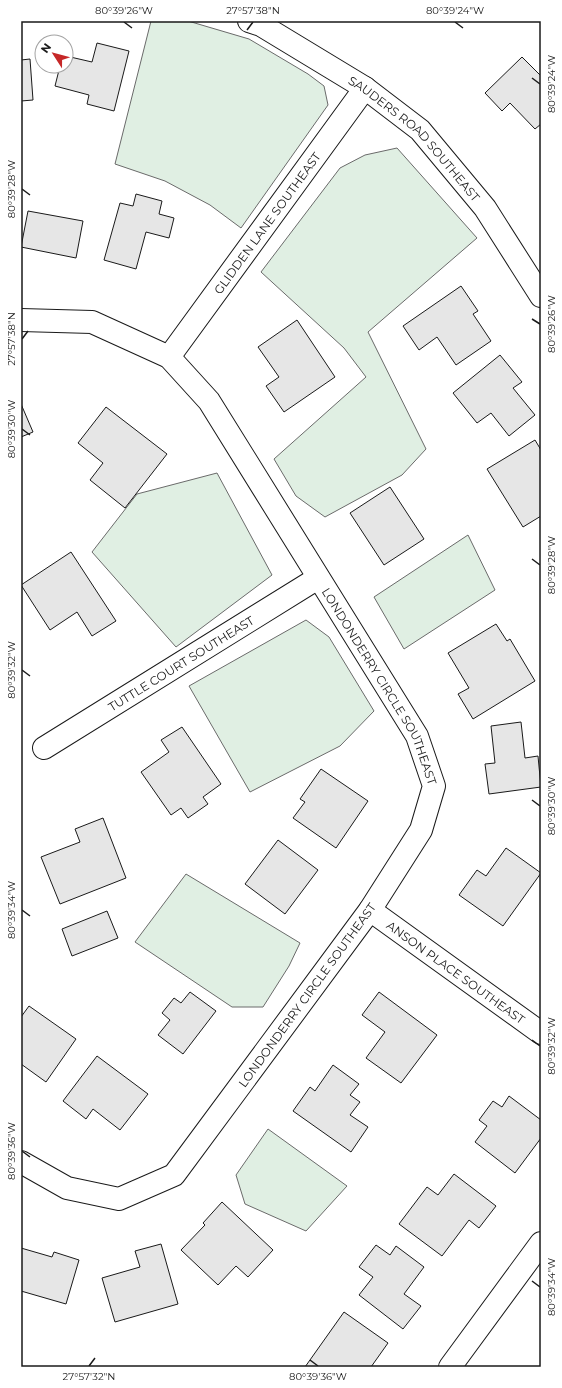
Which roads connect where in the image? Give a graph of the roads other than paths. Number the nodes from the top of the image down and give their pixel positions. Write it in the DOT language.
graph roads {
  1 [pos="249,21"];
  2 [pos="365,88"];
  3 [pos="541,296"];
  4 [pos="21,320"];
  5 [pos="169,358"];
  6 [pos="318,578"];
  7 [pos="44,748"];
  8 [pos="370,910"];
  9 [pos="541,1033"];
  10 [pos="21,1162"];
  11 [pos="541,1243"];
  12 [pos="450,1367"];
  1 -- 2 [label="street, SAUDERS ROAD SOUTHEAST"];
  2 -- 3 [label="street, SAUDERS ROAD SOUTHEAST"];
  2 -- 5 [label="street, GLIDDEN LANE SOUTHEAST"];
  4 -- 5 [label="street, LONDONDERRY CIRCLE SOUTHEAST"];
  5 -- 6 [label="street, LONDONDERRY CIRCLE SOUTHEAST"];
  6 -- 7 [label="street, TUTTLE COURT SOUTHEAST"];
  6 -- 8 [label="street, LONDONDERRY CIRCLE SOUTHEAST"];
  8 -- 9 [label="street, ANSON PLACE SOUTHEAST"];
  8 -- 10 [label="street, LONDONDERRY CIRCLE SOUTHEAST"];
  11 -- 12 [label="street"];
}
